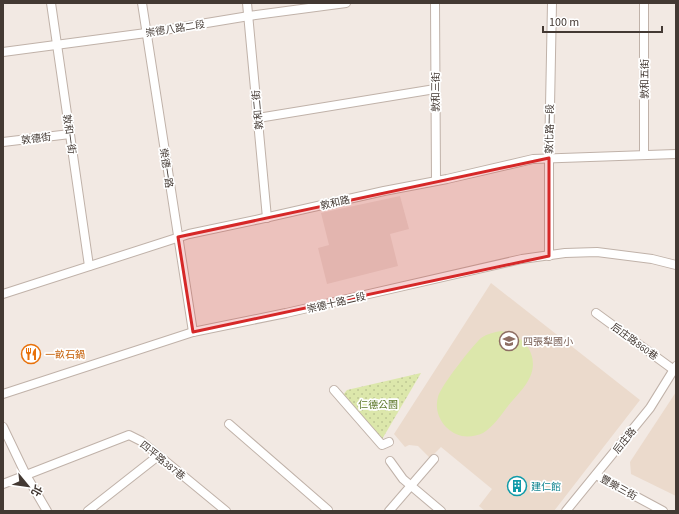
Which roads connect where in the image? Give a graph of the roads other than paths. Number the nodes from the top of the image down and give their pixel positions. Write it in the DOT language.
graph roads {
  1 [pos="51,3"];
  2 [pos="142,3"];
  3 [pos="247,3"];
  4 [pos="346,3"];
  5 [pos="435,3"];
  6 [pos="552,3"];
  7 [pos="644,3"];
  8 [pos="248,16"];
  9 [pos="146,33"];
  10 [pos="57,44"];
  11 [pos="3,52"];
  12 [pos="435,89"];
  13 [pos="258,118"];
  14 [pos="70,134"];
  15 [pos="3,142"];
  16 [pos="676,154"];
  17 [pos="644,155"];
  18 [pos="549,158"];
  19 [pos="436,181"];
  20 [pos="267,218"];
  21 [pos="178,237"];
  22 [pos="549,256"];
  23 [pos="676,265"];
  24 [pos="89,266"];
  25 [pos="3,294"];
  26 [pos="596,313"];
  27 [pos="193,332"];
  28 [pos="675,368"];
  29 [pos="334,390"];
  30 [pos="3,394"];
  31 [pos="229,424"];
  32 [pos="3,427"];
  33 [pos="389,442"];
  34 [pos="158,456"];
  35 [pos="434,459"];
  36 [pos="390,461"];
  37 [pos="26,475"];
  38 [pos="596,475"];
  39 [pos="3,484"];
  40 [pos="412,485"];
  41 [pos="328,510"];
  42 [pos="47,511"];
  43 [pos="88,511"];
  44 [pos="226,511"];
  45 [pos="389,511"];
  46 [pos="441,511"];
  47 [pos="566,511"];
  48 [pos="663,511"];
  1 -- 10 [label="street, 敦和一街"];
  2 -- 9 [label="street, 榮德一路"];
  3 -- 8 [label="street, 敦和二街"];
  4 -- 8 [label="street, 崇德八路二段"];
  5 -- 12 [label="street, 敦和三街"];
  6 -- 18 [label="street, 敦化路一段"];
  7 -- 17 [label="street, 敦和五街"];
  8 -- 9 [label="street, 崇德八路二段"];
  8 -- 13 [label="street, 敦和二街"];
  9 -- 10 [label="street, 崇德八路二段"];
  9 -- 21 [label="street, 榮德一路"];
  10 -- 11 [label="street, 崇德八路二段"];
  10 -- 14 [label="street, 敦和一街"];
  12 -- 13 [label="street"];
  12 -- 19 [label="street, 敦和三街"];
  13 -- 20 [label="street, 敦和二街"];
  14 -- 15 [label="street, 敦德街"];
  14 -- 24 [label="street, 敦和一街"];
  16 -- 17 [label="street, 敦和路"];
  17 -- 18 [label="street, 敦和路"];
  18 -- 19 [label="street, 敦和路"];
  18 -- 22 [label="street, 敦化路一段"];
  19 -- 20 [label="street, 敦和路"];
  20 -- 21 [label="street, 敦和路"];
  21 -- 24 [label="street, 敦和路"];
  21 -- 27 [label="street, 榮德一路"];
  22 -- 23 [label="street, 崇德十路二段"];
  22 -- 27 [label="street, 崇德十路二段"];
  24 -- 25 [label="street, 敦和路"];
  26 -- 28 [label="street, 后庄路860巷"];
  27 -- 30 [label="street, 崇德十路二段"];
  28 -- 38 [label="street, 后庄路"];
  29 -- 33 [label="street"];
  31 -- 41 [label="street"];
  32 -- 37 [label="street"];
  34 -- 37 [label="street, 四平路387巷"];
  34 -- 43 [label="street"];
  34 -- 44 [label="street, 四平路387巷"];
  35 -- 40 [label="street"];
  36 -- 40 [label="street"];
  37 -- 39 [label="street"];
  37 -- 42 [label="street"];
  38 -- 47 [label="street, 后庄路"];
  38 -- 48 [label="street, 豐樂三街"];
  40 -- 45 [label="street"];
  40 -- 46 [label="street"];
}
